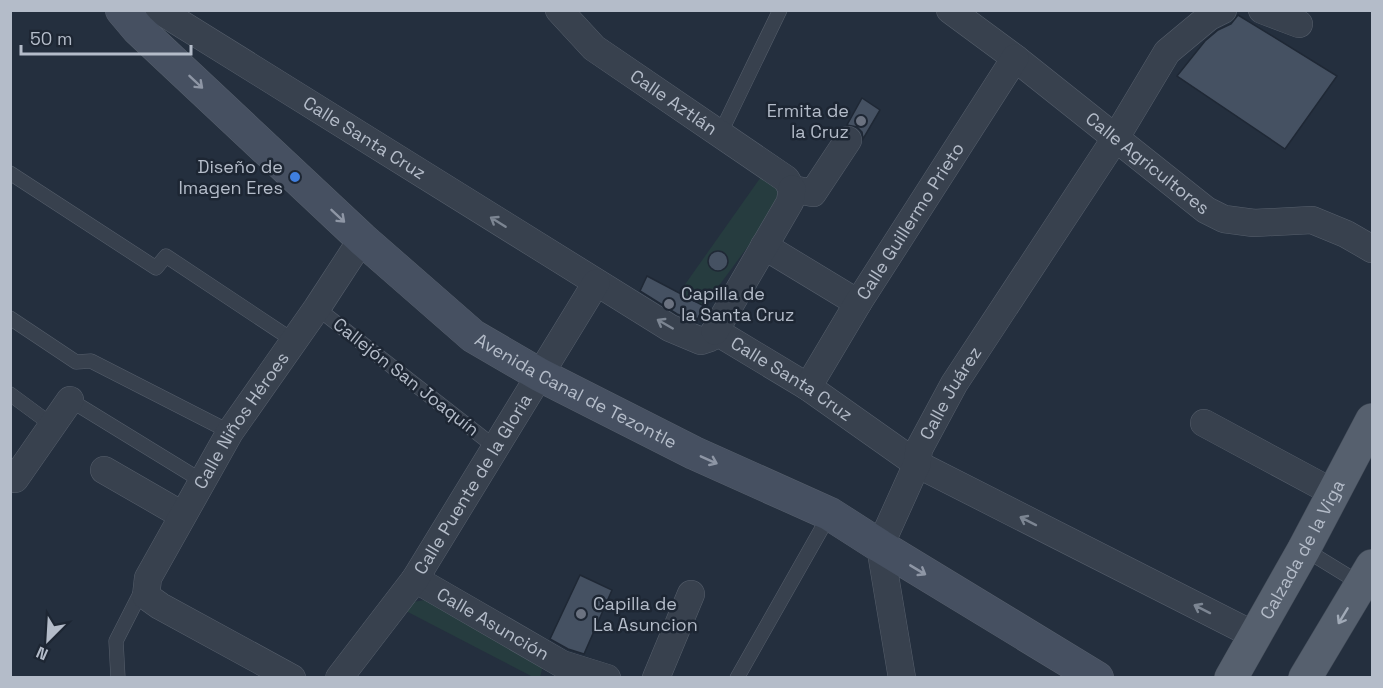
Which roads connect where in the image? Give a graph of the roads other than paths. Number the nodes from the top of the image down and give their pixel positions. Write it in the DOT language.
graph roads {
  1 [pos="559,10"];
  2 [pos="780,10"];
  3 [pos="950,10"];
  4 [pos="1223,10"];
  5 [pos="1262,10"];
  6 [pos="142,15"];
  7 [pos="1299,24"];
  8 [pos="1016,58"];
  9 [pos="720,134"];
  10 [pos="1115,139"];
  11 [pos="848,140"];
  12 [pos="10,173"];
  13 [pos="792,189"];
  14 [pos="362,239"];
  15 [pos="764,246"];
  16 [pos="1372,249"];
  17 [pos="596,283"];
  18 [pos="858,303"];
  19 [pos="317,308"];
  20 [pos="10,318"];
  21 [pos="715,330"];
  22 [pos="294,341"];
  23 [pos="540,375"];
  24 [pos="808,387"];
  25 [pos="10,394"];
  26 [pos="70,400"];
  27 [pos="1372,420"];
  28 [pos="1204,423"];
  29 [pos="52,425"];
  30 [pos="230,432"];
  31 [pos="495,447"];
  32 [pos="917,464"];
  33 [pos="104,470"];
  34 [pos="13,477"];
  35 [pos="202,481"];
  36 [pos="1334,493"];
  37 [pos="830,514"];
  38 [pos="182,515"];
  39 [pos="880,546"];
  40 [pos="1304,549"];
  41 [pos="148,578"];
  42 [pos="415,579"];
  43 [pos="1369,581"];
  44 [pos="691,594"];
  45 [pos="1254,635"];
  46 [pos="559,671"];
  47 [pos="118,678"];
  48 [pos="292,678"];
  49 [pos="339,678"];
  50 [pos="607,678"];
  51 [pos="656,678"];
  52 [pos="738,678"];
  53 [pos="902,678"];
  54 [pos="1096,678"];
  55 [pos="1231,678"];
  56 [pos="1305,678"];
  1 -- 9 [label="street, Calle Aztlán"];
  2 -- 9 [label="lane"];
  3 -- 8 [label="street, Calle Agricultores"];
  4 -- 10 [label="street, Calle Juárez"];
  5 -- 7 [label="street"];
  6 -- 14 [label="street, Avenida Canal de Tezontle, one-way"];
  17 -- 6 [label="street, Calle Santa Cruz, one-way"];
  8 -- 10 [label="street, Calle Agricultores"];
  8 -- 18 [label="street, Calle Guillermo Prieto"];
  9 -- 13 [label="street, Calle Aztlán"];
  10 -- 16 [label="street, Calle Agricultores"];
  10 -- 32 [label="street, Calle Juárez"];
  11 -- 13 [label="street"];
  12 -- 22 [label="lane"];
  13 -- 15 [label="street"];
  14 -- 19 [label="street, Calle Niños Héroes"];
  14 -- 23 [label="street, Avenida Canal de Tezontle"];
  15 -- 18 [label="street"];
  15 -- 21 [label="street"];
  21 -- 17 [label="street, Calle Santa Cruz, one-way"];
  17 -- 23 [label="street, Calle Puente de la Gloria"];
  18 -- 24 [label="street, Calle Guillermo Prieto"];
  19 -- 22 [label="street, Calle Niños Héroes"];
  19 -- 31 [label="lane, Callejón San Joaquín"];
  20 -- 30 [label="lane"];
  21 -- 24 [label="street, Calle Santa Cruz"];
  22 -- 30 [label="street, Calle Niños Héroes"];
  23 -- 31 [label="street, Calle Puente de la Gloria"];
  23 -- 37 [label="street, Avenida Canal de Tezontle, one-way"];
  24 -- 32 [label="street, Calle Santa Cruz"];
  25 -- 29 [label="lane"];
  26 -- 29 [label="street"];
  26 -- 35 [label="lane"];
  27 -- 36 [label="main road, Calzada de la Viga"];
  28 -- 36 [label="street"];
  29 -- 34 [label="street"];
  30 -- 35 [label="street, Calle Niños Héroes"];
  31 -- 42 [label="street, Calle Puente de la Gloria"];
  32 -- 39 [label="street, Calle Juárez"];
  45 -- 32 [label="street, Calle Santa Cruz, one-way"];
  33 -- 38 [label="street"];
  35 -- 38 [label="street, Calle Niños Héroes"];
  36 -- 40 [label="main road, Calzada de la Viga"];
  37 -- 39 [label="street, Avenida Canal de Tezontle"];
  37 -- 52 [label="lane"];
  38 -- 41 [label="street, Calle Niños Héroes"];
  39 -- 53 [label="street"];
  39 -- 54 [label="street, Avenida Canal de Tezontle, one-way"];
  40 -- 43 [label="lane"];
  40 -- 45 [label="main road, Calzada de la Viga"];
  41 -- 47 [label="lane"];
  41 -- 48 [label="street"];
  42 -- 46 [label="street, Calle Asunción"];
  42 -- 49 [label="street, Calle Puente de la Gloria"];
  43 -- 56 [label="main road, one-way"];
  44 -- 51 [label="street"];
  45 -- 55 [label="main road, Calzada de la Viga"];
  46 -- 50 [label="street, Calle Asunción"];
}
